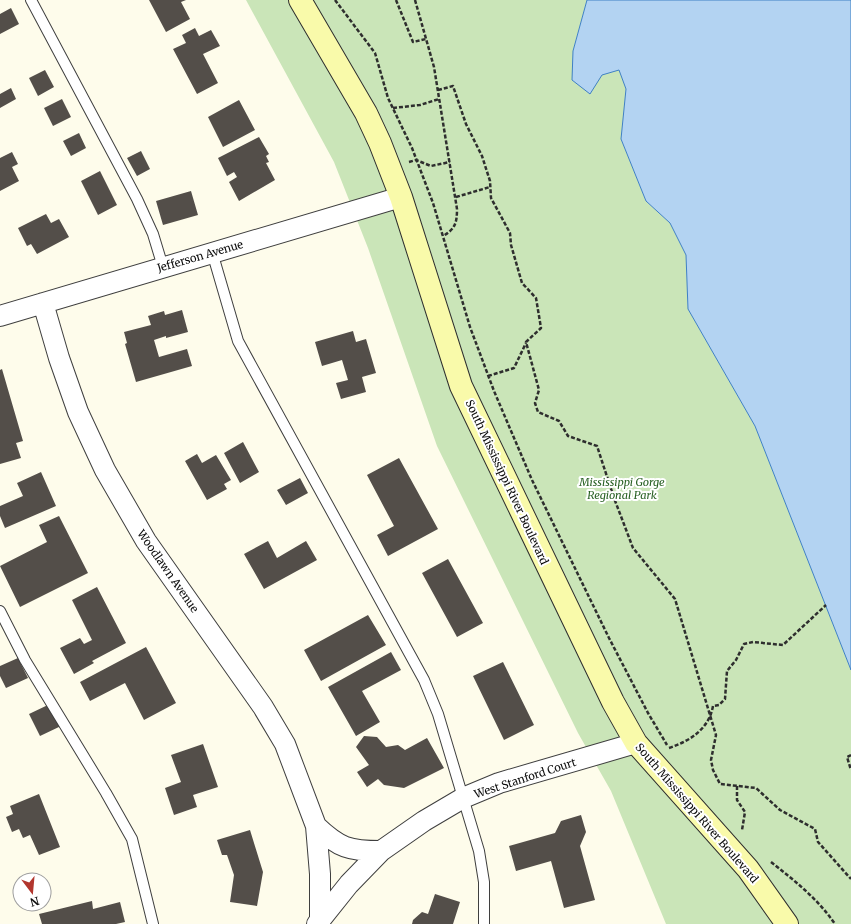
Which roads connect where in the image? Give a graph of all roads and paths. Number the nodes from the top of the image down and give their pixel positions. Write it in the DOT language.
graph roads {
  1 [pos="31,0"];
  2 [pos="300,0"];
  3 [pos="335,0"];
  4 [pos="396,0"];
  5 [pos="415,0"];
  6 [pos="426,39"];
  7 [pos="438,90"];
  8 [pos="439,99"];
  9 [pos="393,108"];
  10 [pos="416,160"];
  11 [pos="450,162"];
  12 [pos="490,187"];
  13 [pos="401,197"];
  14 [pos="456,197"];
  15 [pos="443,236"];
  16 [pos="212,252"];
  17 [pos="163,267"];
  18 [pos="43,303"];
  19 [pos="0,316"];
  20 [pos="526,342"];
  21 [pos="488,376"];
  22 [pos="826,605"];
  23 [pos="0,611"];
  24 [pos="711,717"];
  25 [pos="636,743"];
  26 [pos="669,748"];
  27 [pos="672,752"];
  28 [pos="851,755"];
  29 [pos="851,770"];
  30 [pos="737,786"];
  31 [pos="463,798"];
  32 [pos="737,824"];
  33 [pos="316,826"];
  34 [pos="742,830"];
  35 [pos="746,835"];
  36 [pos="381,851"];
  37 [pos="770,862"];
  38 [pos="851,879"];
  39 [pos="320,923"];
  40 [pos="153,924"];
  41 [pos="484,924"];
  42 [pos="787,924"];
  43 [pos="835,924"];
  1 -- 17 [label="lane"];
  2 -- 13 [label="street, South Mississippi River Boulevard"];
  3 -- 9 [label="path"];
  4 -- 6 [label="path"];
  5 -- 6 [label="path"];
  6 -- 7 [label="path"];
  7 -- 8 [label="path"];
  7 -- 12 [label="path"];
  8 -- 9 [label="path"];
  8 -- 11 [label="path"];
  9 -- 10 [label="path"];
  10 -- 11 [label="path"];
  10 -- 15 [label="path"];
  11 -- 14 [label="path"];
  12 -- 14 [label="path"];
  12 -- 20 [label="path"];
  13 -- 16 [label="street, Jefferson Avenue"];
  13 -- 25 [label="street, South Mississippi River Boulevard"];
  14 -- 15 [label="path"];
  15 -- 21 [label="path"];
  16 -- 17 [label="street, Jefferson Avenue"];
  16 -- 31 [label="lane"];
  17 -- 18 [label="street, Jefferson Avenue"];
  18 -- 19 [label="street, Jefferson Avenue"];
  18 -- 33 [label="street, Woodlawn Avenue"];
  20 -- 21 [label="path"];
  20 -- 24 [label="path"];
  21 -- 26 [label="path"];
  22 -- 24 [label="path"];
  23 -- 40 [label="lane"];
  24 -- 26 [label="path"];
  24 -- 30 [label="path"];
  25 -- 31 [label="street, West Stanford Court"];
  25 -- 42 [label="street, South Mississippi River Boulevard"];
  26 -- 27 [label="path"];
  28 -- 29 [label="path"];
  30 -- 34 [label="path"];
  30 -- 38 [label="path"];
  31 -- 36 [label="street, West Stanford Court"];
  31 -- 41 [label="lane"];
  32 -- 34 [label="path"];
  33 -- 36 [label="street"];
  33 -- 39 [label="street, Woodlawn Avenue"];
  34 -- 35 [label="path"];
  36 -- 39 [label="street, West Stanford Court"];
  37 -- 43 [label="path"];
}
